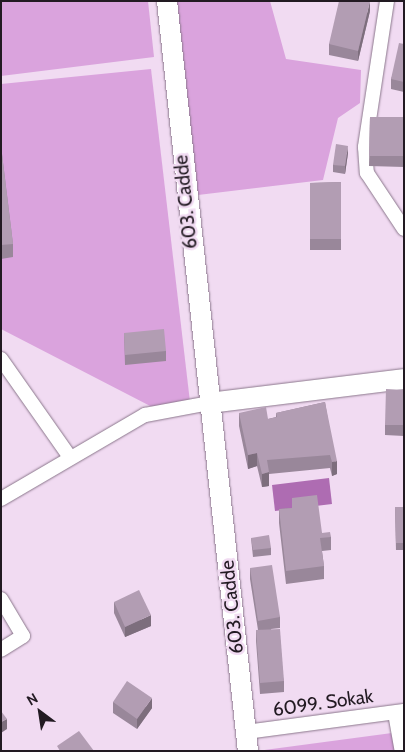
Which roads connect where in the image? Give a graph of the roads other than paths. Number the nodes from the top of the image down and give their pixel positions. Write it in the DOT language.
graph roads {
  1 [pos="166,1"];
  2 [pos="387,1"];
  3 [pos="404,229"];
  4 [pos="1,359"];
  5 [pos="404,379"];
  6 [pos="209,403"];
  7 [pos="70,457"];
  8 [pos="1,499"];
  9 [pos="1,599"];
  10 [pos="1,650"];
  11 [pos="400,712"];
  12 [pos="247,742"];
  13 [pos="402,751"];
  1 -- 6 [label="street, 603. Cadde"];
  2 -- 3 [label="street"];
  4 -- 7 [label="street"];
  5 -- 6 [label="street"];
  6 -- 7 [label="street"];
  6 -- 12 [label="street, 603. Cadde"];
  7 -- 8 [label="street"];
  9 -- 10 [label="street"];
  11 -- 12 [label="street, 6099. Sokak"];
  11 -- 13 [label="street"];
}
